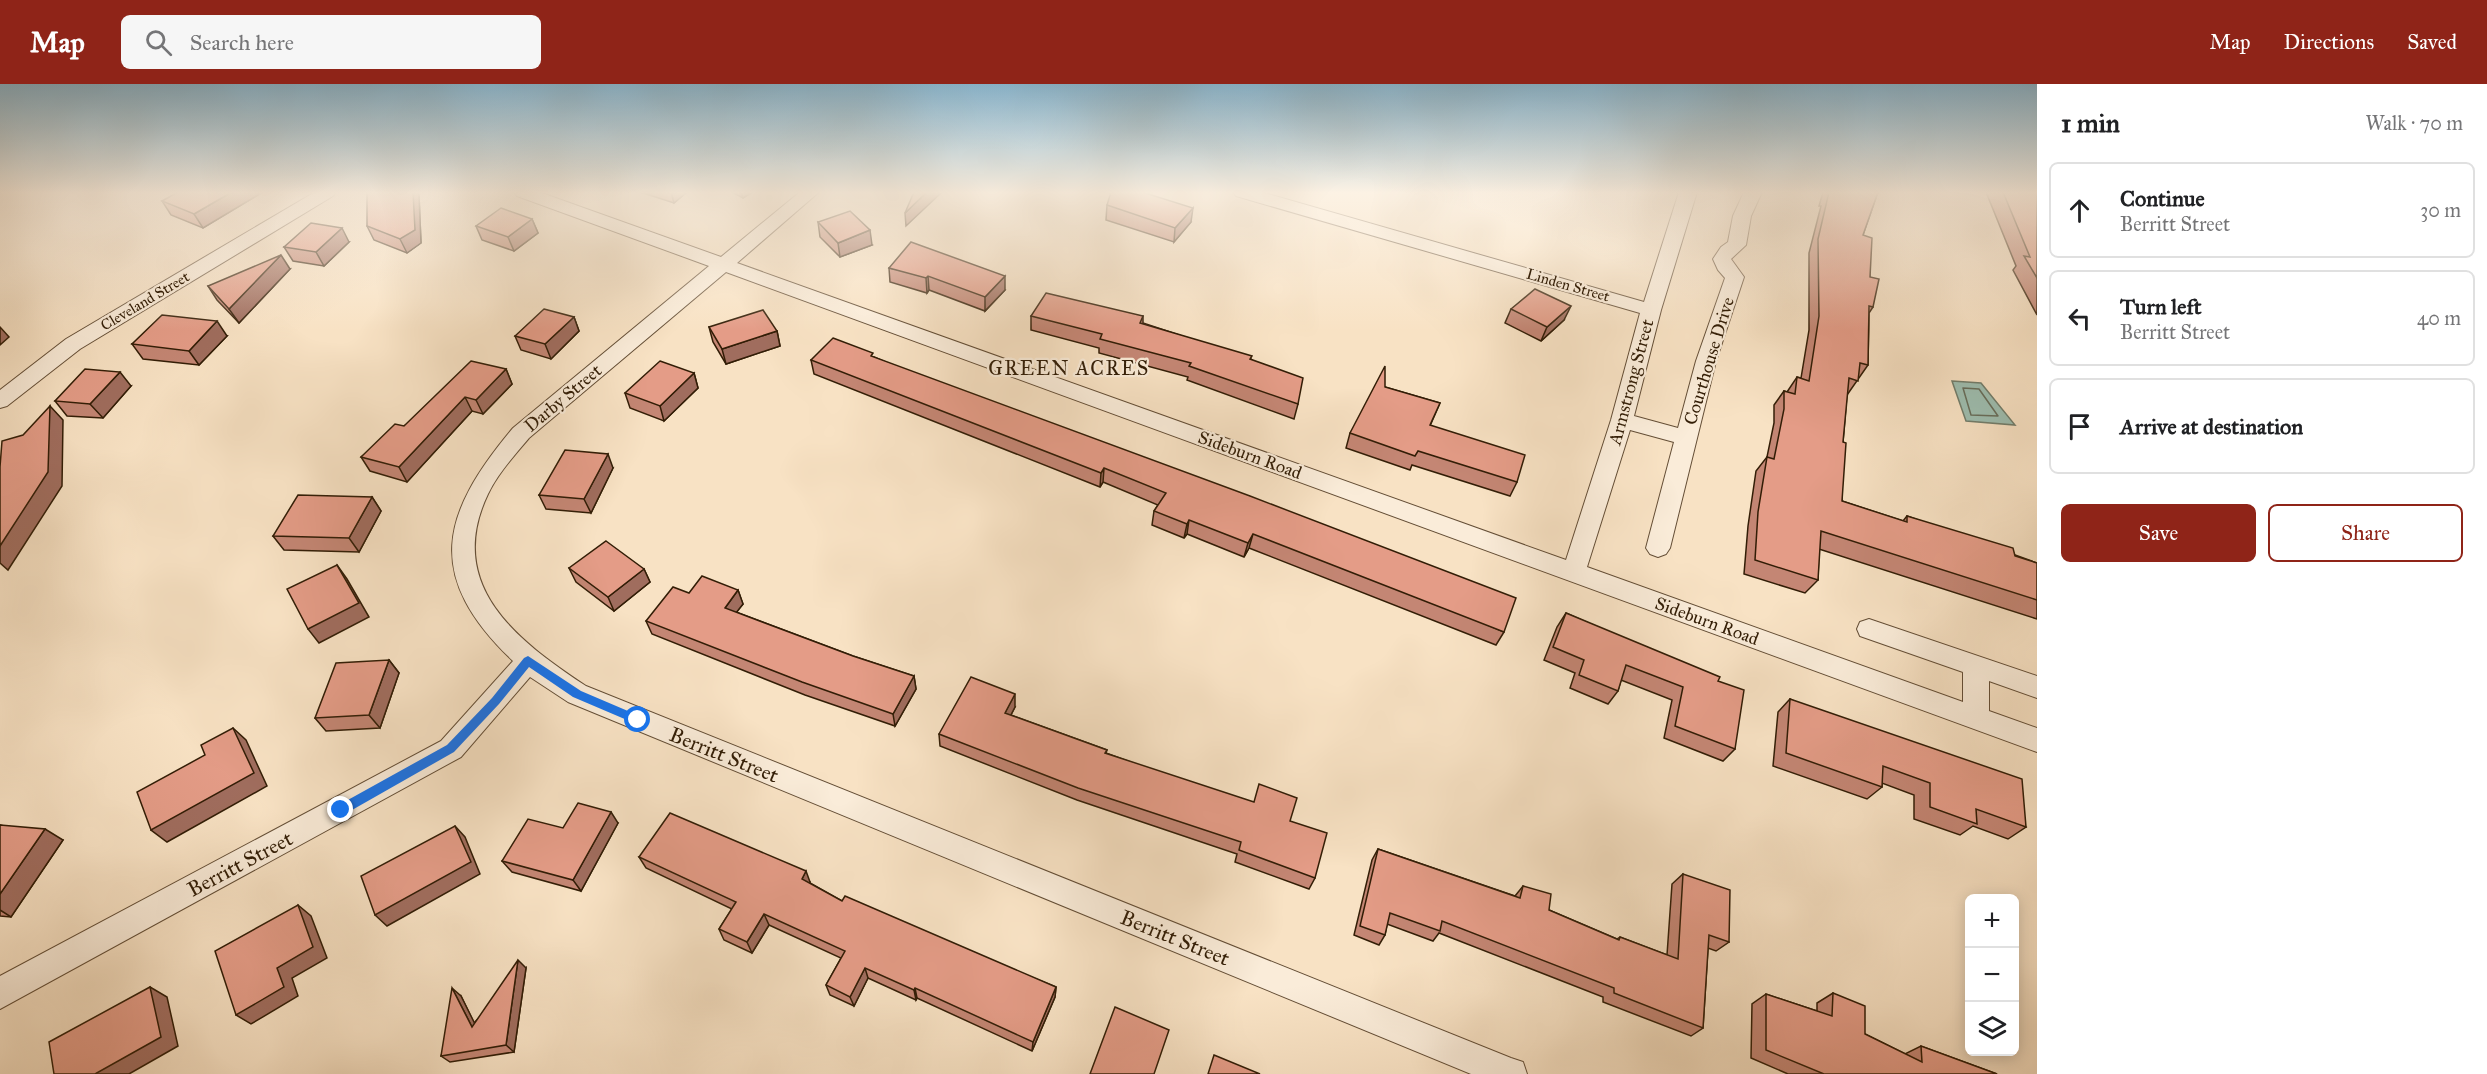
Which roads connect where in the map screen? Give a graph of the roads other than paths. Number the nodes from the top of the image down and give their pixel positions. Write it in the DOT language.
graph roads {
  1 [pos="250,238"];
  2 [pos="651,238"];
  3 [pos="756,238"];
  4 [pos="1405,238"];
  5 [pos="1674,238"];
  6 [pos="1738,238"];
  7 [pos="725,265"];
  8 [pos="1651,310"];
  9 [pos="0,401"];
  10 [pos="1622,420"];
  11 [pos="1686,438"];
  12 [pos="1658,548"];
  13 [pos="1574,572"];
  14 [pos="1869,629"];
  15 [pos="528,661"];
  16 [pos="1976,666"];
  17 [pos="2037,687"];
  18 [pos="1976,717"];
  19 [pos="2037,740"];
  20 [pos="0,993"];
  21 [pos="1511,1074"];
  1 -- 9 [label="street, Cleveland Street"];
  2 -- 7 [label="street, Sideburn Road"];
  3 -- 7 [label="street, Darby Street"];
  4 -- 8 [label="street, Linden Street"];
  5 -- 8 [label="street, Armstrong Street"];
  6 -- 11 [label="street, Courthouse Drive"];
  7 -- 13 [label="street, Sideburn Road"];
  7 -- 15 [label="street, Darby Street"];
  8 -- 10 [label="street, Armstrong Street"];
  10 -- 11 [label="street, Courthouse Drive"];
  10 -- 13 [label="street, Armstrong Street"];
  11 -- 12 [label="street, Courthouse Drive"];
  13 -- 18 [label="street, Sideburn Road"];
  14 -- 16 [label="street"];
  15 -- 20 [label="street, Berritt Street"];
  15 -- 21 [label="street, Berritt Street"];
  16 -- 17 [label="street"];
  16 -- 18 [label="street"];
  18 -- 19 [label="street, Sideburn Road"];
}
